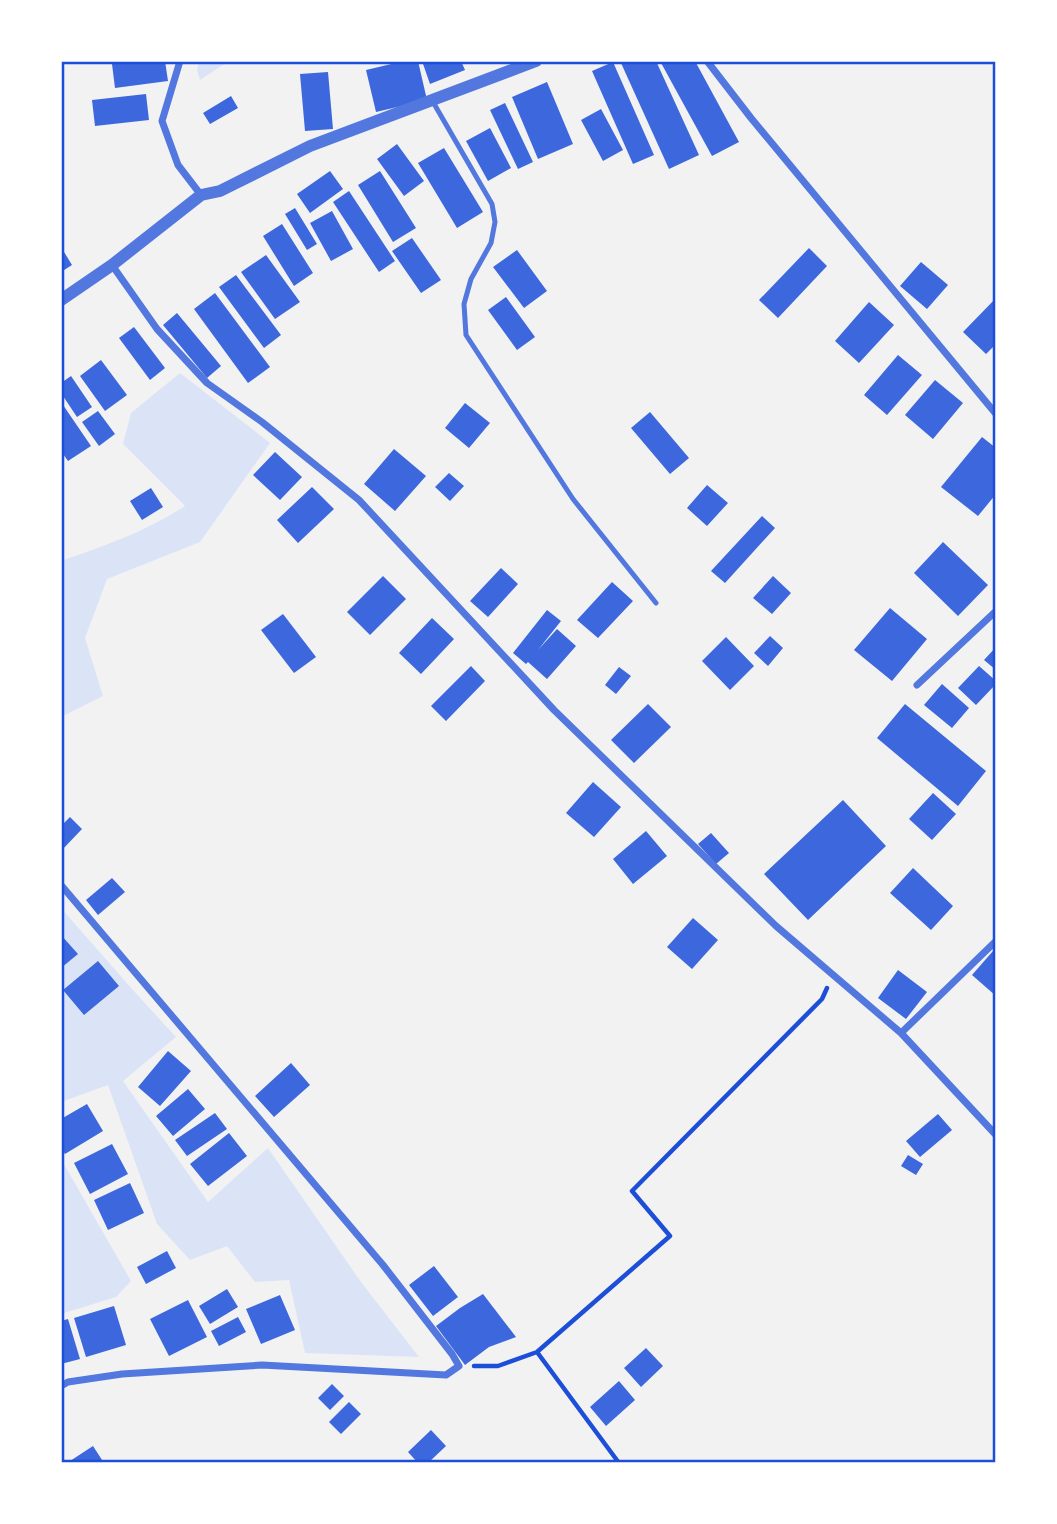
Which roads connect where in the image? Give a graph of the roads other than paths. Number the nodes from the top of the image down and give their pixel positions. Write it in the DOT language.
graph roads {
  1 [pos="180,61"];
  2 [pos="536,61"];
  3 [pos="707,61"];
  4 [pos="433,101"];
  5 [pos="201,195"];
  6 [pos="111,265"];
  7 [pos="61,300"];
  8 [pos="996,414"];
  9 [pos="656,603"];
  10 [pos="996,611"];
  11 [pos="917,685"];
  12 [pos="61,885"];
  13 [pos="996,941"];
  14 [pos="901,1033"];
  15 [pos="996,1135"];
  16 [pos="61,1386"];
  1 -- 5 [label="street"];
  2 -- 4 [label="street"];
  3 -- 8 [label="street"];
  4 -- 5 [label="street"];
  4 -- 9 [label="lane"];
  5 -- 6 [label="street"];
  6 -- 7 [label="street"];
  6 -- 14 [label="street"];
  10 -- 11 [label="street"];
  12 -- 16 [label="street"];
  13 -- 14 [label="street"];
  14 -- 15 [label="street"];
}
